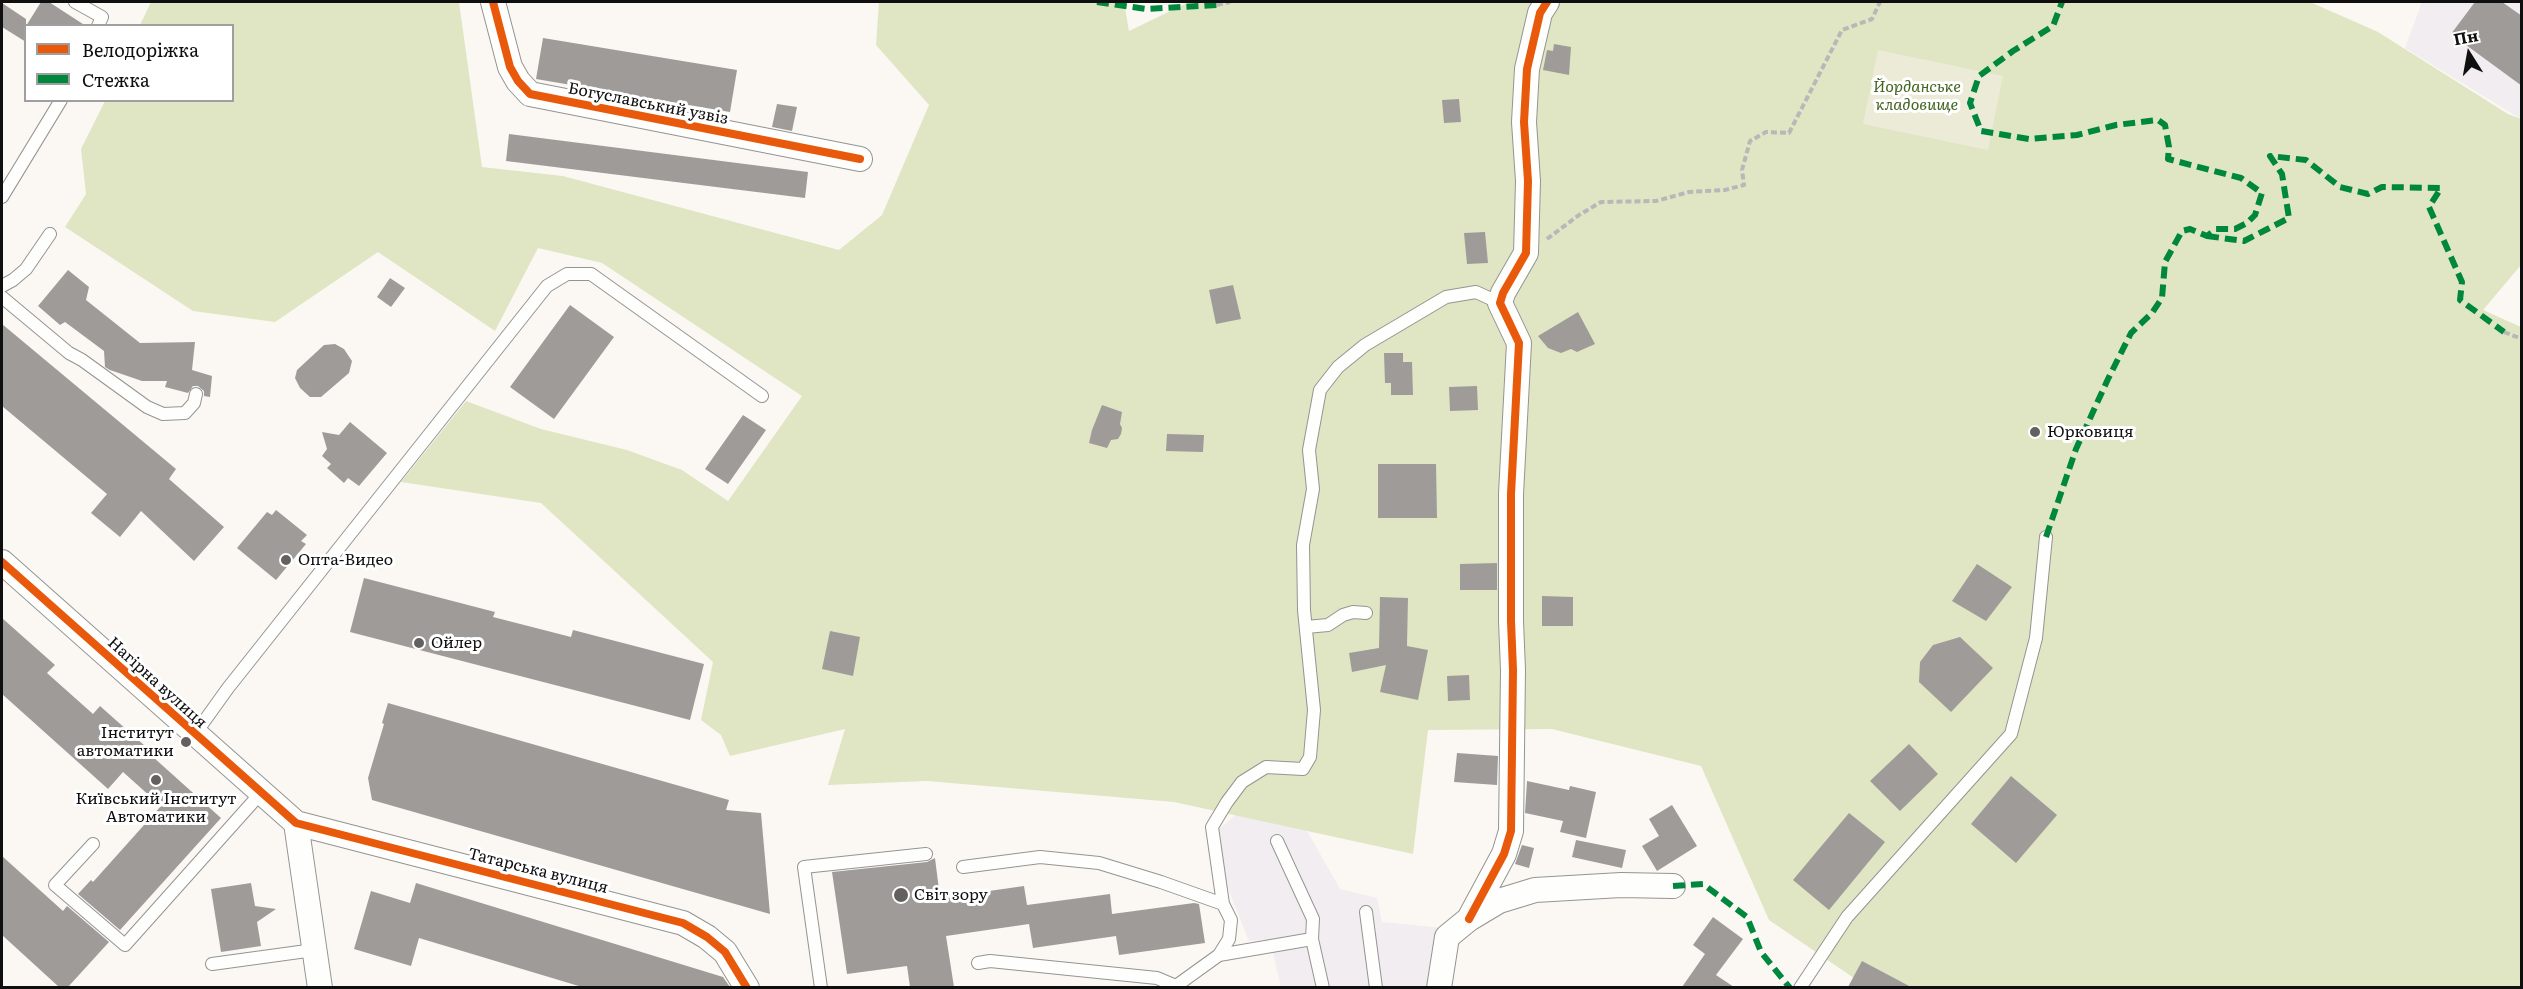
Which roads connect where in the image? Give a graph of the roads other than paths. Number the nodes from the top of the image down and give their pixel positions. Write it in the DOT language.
graph roads {
  1 [pos="75,2"];
  2 [pos="493,2"];
  3 [pos="1547,2"];
  4 [pos="99,24"];
  5 [pos="60,102"];
  6 [pos="860,159"];
  7 [pos="2,197"];
  8 [pos="50,234"];
  9 [pos="2,286"];
  10 [pos="2,297"];
  11 [pos="1500,303"];
  12 [pos="196,394"];
  13 [pos="762,396"];
  14 [pos="2046,537"];
  15 [pos="2,562"];
  16 [pos="1366,613"];
  17 [pos="1306,627"];
  18 [pos="195,734"];
  19 [pos="260,794"];
  20 [pos="296,823"];
  21 [pos="1277,841"];
  22 [pos="93,844"];
  23 [pos="926,854"];
  24 [pos="963,867"];
  25 [pos="1673,886"];
  26 [pos="1222,904"];
  27 [pos="1366,912"];
  28 [pos="1469,919"];
  29 [pos="1312,939"];
  30 [pos="314,950"];
  31 [pos="1219,955"];
  32 [pos="978,963"];
  33 [pos="212,964"];
  34 [pos="320,987"];
  35 [pos="747,987"];
  36 [pos="821,987"];
  37 [pos="1176,987"];
  38 [pos="1323,987"];
  39 [pos="1376,987"];
  40 [pos="1438,987"];
  41 [pos="1800,987"];
  1 -- 4 [label="lane"];
  2 -- 6 [label="street, Богуславський узвіз"];
  3 -- 11 [label="street"];
  5 -- 7 [label="lane"];
  8 -- 9 [label="lane"];
  10 -- 12 [label="lane"];
  11 -- 17 [label="lane"];
  11 -- 28 [label="street"];
  13 -- 18 [label="lane"];
  14 -- 41 [label="lane"];
  15 -- 18 [label="street, Нагірна вулиця"];
  16 -- 17 [label="lane"];
  17 -- 26 [label="lane"];
  18 -- 19 [label="street, Нагірна вулиця"];
  19 -- 20 [label="street, Нагірна вулиця"];
  19 -- 22 [label="lane"];
  20 -- 30 [label="street"];
  20 -- 35 [label="street, Татарська вулиця"];
  21 -- 29 [label="lane"];
  23 -- 36 [label="lane"];
  24 -- 26 [label="lane"];
  25 -- 28 [label="street"];
  26 -- 31 [label="lane"];
  27 -- 39 [label="lane"];
  28 -- 40 [label="street"];
  29 -- 31 [label="lane"];
  29 -- 38 [label="lane"];
  30 -- 33 [label="lane"];
  30 -- 34 [label="street"];
  31 -- 37 [label="lane"];
  32 -- 37 [label="lane"];
}
